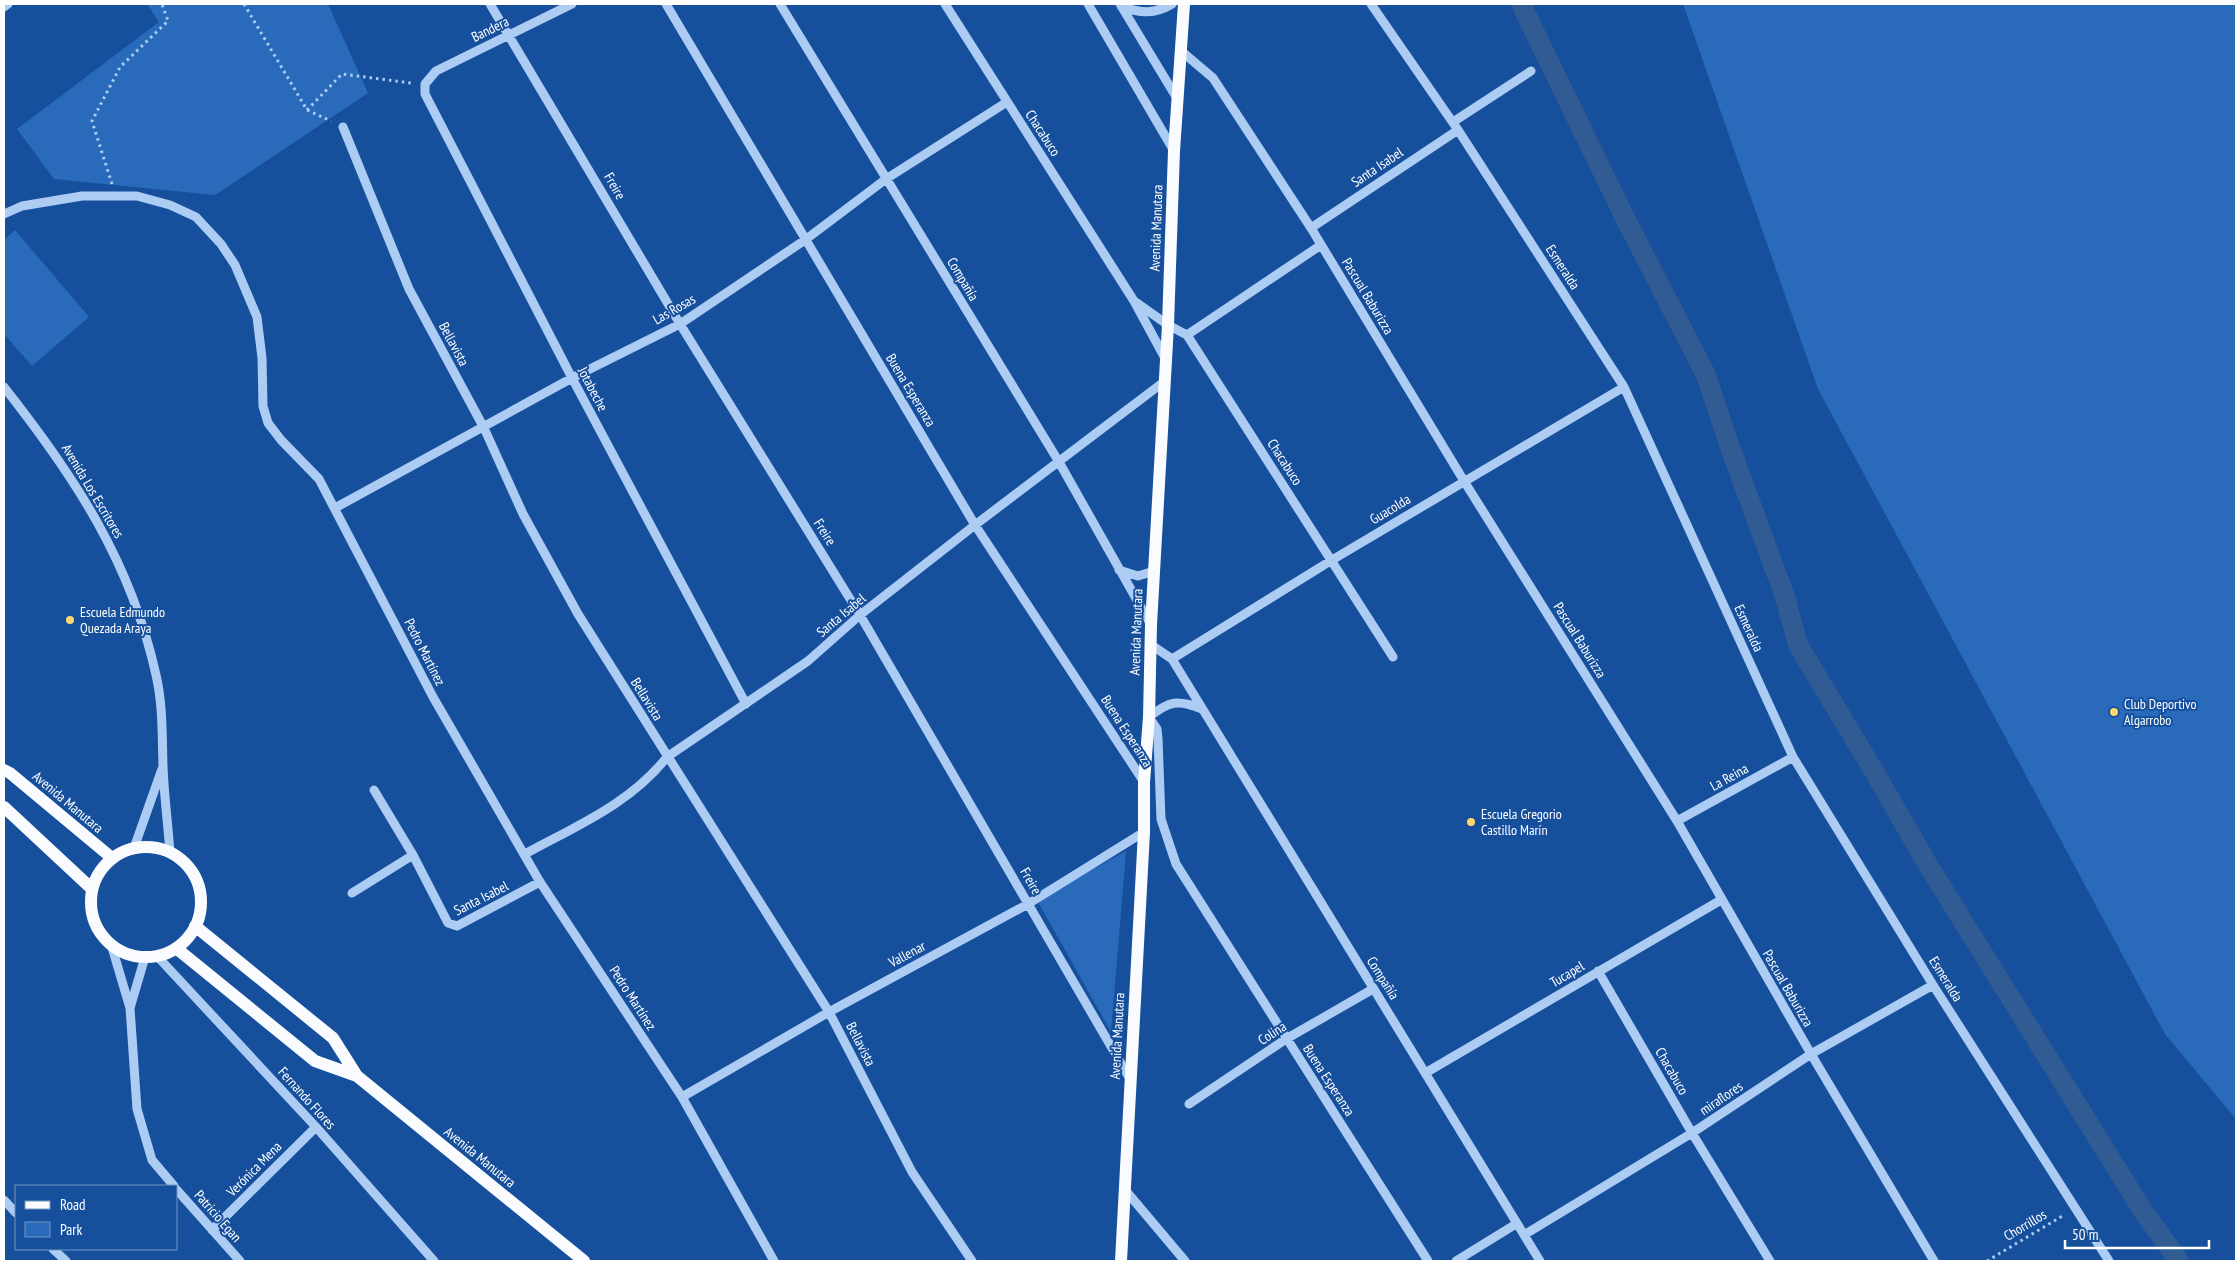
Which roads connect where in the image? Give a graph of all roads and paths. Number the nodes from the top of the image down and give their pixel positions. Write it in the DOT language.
graph roads {
  1 [pos="8,4"];
  2 [pos="162,4"];
  3 [pos="244,4"];
  4 [pos="490,4"];
  5 [pos="572,4"];
  6 [pos="666,4"];
  7 [pos="780,4"];
  8 [pos="945,4"];
  9 [pos="1088,4"];
  10 [pos="1172,4"];
  11 [pos="1184,4"];
  12 [pos="1371,4"];
  13 [pos="1120,5"];
  14 [pos="4,7"];
  15 [pos="510,34"];
  16 [pos="1180,50"];
  17 [pos="1531,70"];
  18 [pos="425,84"];
  19 [pos="1178,100"];
  20 [pos="1007,102"];
  21 [pos="307,110"];
  22 [pos="1456,126"];
  23 [pos="343,127"];
  24 [pos="1174,151"];
  25 [pos="886,179"];
  26 [pos="116,196"];
  27 [pos="4,214"];
  28 [pos="1311,228"];
  29 [pos="806,240"];
  30 [pos="1321,245"];
  31 [pos="1134,301"];
  32 [pos="680,324"];
  33 [pos="1168,325"];
  34 [pos="1187,334"];
  35 [pos="1166,360"];
  36 [pos="572,378"];
  37 [pos="1166,381"];
  38 [pos="4,387"];
  39 [pos="1624,387"];
  40 [pos="484,428"];
  41 [pos="1059,462"];
  42 [pos="1464,481"];
  43 [pos="335,508"];
  44 [pos="975,525"];
  45 [pos="1332,560"];
  46 [pos="1119,570"];
  47 [pos="1154,571"];
  48 [pos="860,616"];
  49 [pos="1150,625"];
  50 [pos="1150,644"];
  51 [pos="1393,658"];
  52 [pos="1172,659"];
  53 [pos="746,704"];
  54 [pos="1202,709"];
  55 [pos="1149,717"];
  56 [pos="667,757"];
  57 [pos="1793,757"];
  58 [pos="163,766"];
  59 [pos="4,770"];
  60 [pos="1144,782"];
  61 [pos="374,790"];
  62 [pos="4,807"];
  63 [pos="1677,821"];
  64 [pos="1144,832"];
  65 [pos="134,848"];
  66 [pos="170,853"];
  67 [pos="525,854"];
  68 [pos="413,855"];
  69 [pos="112,858"];
  70 [pos="540,882"];
  71 [pos="92,889"];
  72 [pos="352,893"];
  73 [pos="1721,900"];
  74 [pos="1028,904"];
  75 [pos="195,926"];
  76 [pos="111,944"];
  77 [pos="176,948"];
  78 [pos="151,956"];
  79 [pos="1598,971"];
  80 [pos="1933,985"];
  81 [pos="1373,989"];
  82 [pos="130,1008"];
  83 [pos="829,1012"];
  84 [pos="1286,1039"];
  85 [pos="1811,1054"];
  86 [pos="1427,1072"];
  87 [pos="357,1076"];
  88 [pos="1130,1079"];
  89 [pos="682,1097"];
  90 [pos="1189,1104"];
  91 [pos="316,1127"];
  92 [pos="1692,1134"];
  93 [pos="173,1185"];
  94 [pos="178,1191"];
  95 [pos="1126,1191"];
  96 [pos="4,1200"];
  97 [pos="2075,1208"];
  98 [pos="15,1211"];
  99 [pos="1516,1224"];
  100 [pos="212,1230"];
  101 [pos="1524,1235"];
  102 [pos="54,1250"];
  103 [pos="66,1261"];
  104 [pos="240,1261"];
  105 [pos="434,1261"];
  106 [pos="584,1261"];
  107 [pos="774,1261"];
  108 [pos="972,1261"];
  109 [pos="1121,1261"];
  110 [pos="1185,1261"];
  111 [pos="1428,1261"];
  112 [pos="1456,1261"];
  113 [pos="1540,1261"];
  114 [pos="1770,1261"];
  115 [pos="1934,1261"];
  116 [pos="1987,1261"];
  117 [pos="2109,1261"];
  1 -- 14 [label="street"];
  2 -- 26 [label="path"];
  3 -- 21 [label="path"];
  4 -- 15 [label="street, Freire"];
  5 -- 15 [label="street, Bandera"];
  6 -- 29 [label="street, Buena Esperanza"];
  7 -- 25 [label="street, Compañía"];
  8 -- 20 [label="street, Chacabuco"];
  9 -- 24 [label="street"];
  10 -- 13 [label="street"];
  11 -- 16 [label="main road, Avenida Manutara"];
  12 -- 22 [label="street, Esmeralda"];
  13 -- 19 [label="street"];
  15 -- 18 [label="street, Bandera"];
  15 -- 32 [label="street, Freire"];
  16 -- 19 [label="main road, Avenida Manutara"];
  16 -- 28 [label="street, Pascual Baburizza"];
  17 -- 22 [label="street, Santa Isabel"];
  18 -- 21 [label="path"];
  18 -- 36 [label="street, Jotabeche"];
  19 -- 24 [label="main road, Avenida Manutara"];
  20 -- 25 [label="street, Las Rosas"];
  20 -- 31 [label="street, Chacabuco"];
  21 -- 23 [label="path"];
  22 -- 28 [label="street, Santa Isabel"];
  22 -- 39 [label="street, Esmeralda"];
  23 -- 40 [label="street, Bellavista"];
  24 -- 33 [label="main road, Avenida Manutara"];
  25 -- 29 [label="street, Las Rosas"];
  25 -- 41 [label="street, Compañía"];
  26 -- 27 [label="street, Pedro Martínez"];
  26 -- 43 [label="street, Pedro Martínez"];
  28 -- 30 [label="street, Pascual Baburizza"];
  29 -- 32 [label="street, Las Rosas"];
  29 -- 44 [label="street, Buena Esperanza"];
  30 -- 34 [label="street"];
  30 -- 42 [label="street, Pascual Baburizza"];
  31 -- 33 [label="street, Chacabuco"];
  31 -- 35 [label="street, Chacabuco"];
  32 -- 36 [label="street, Las Rosas"];
  32 -- 48 [label="street, Freire"];
  33 -- 34 [label="street, Chacabuco"];
  33 -- 35 [label="main road, Avenida Manutara"];
  34 -- 45 [label="street, Chacabuco"];
  35 -- 37 [label="main road, Avenida Manutara"];
  36 -- 40 [label="street, Las Rosas"];
  36 -- 53 [label="street, Jotabeche"];
  37 -- 41 [label="street, Santa Isabel"];
  37 -- 47 [label="main road, Avenida Manutara"];
  38 -- 58 [label="street, Avenida Los Escritores"];
  39 -- 42 [label="street, Guacolda"];
  39 -- 57 [label="street, Esmeralda"];
  40 -- 43 [label="street, Las Rosas"];
  40 -- 56 [label="street, Bellavista"];
  41 -- 44 [label="street, Santa Isabel"];
  41 -- 46 [label="street, Compañía"];
  42 -- 45 [label="street, Guacolda"];
  42 -- 63 [label="street, Pascual Baburizza"];
  43 -- 67 [label="street, Pedro Martínez"];
  44 -- 48 [label="street, Santa Isabel"];
  44 -- 60 [label="street, Buena Esperanza"];
  45 -- 51 [label="street, Chacabuco"];
  45 -- 52 [label="street, Guacolda"];
  46 -- 47 [label="street"];
  46 -- 49 [label="street, Compañía"];
  47 -- 49 [label="main road, Avenida Manutara"];
  48 -- 53 [label="street, Santa Isabel"];
  48 -- 74 [label="street, Freire"];
  49 -- 50 [label="main road, Avenida Manutara"];
  50 -- 52 [label="street, Compañía"];
  50 -- 55 [label="main road, Avenida Manutara"];
  52 -- 54 [label="street, Compañía"];
  53 -- 56 [label="street, Santa Isabel"];
  54 -- 55 [label="street"];
  54 -- 81 [label="street, Compañía"];
  55 -- 60 [label="main road, Avenida Manutara"];
  55 -- 84 [label="street, Buena Esperanza"];
  56 -- 67 [label="street, Santa Isabel"];
  56 -- 83 [label="street, Bellavista"];
  57 -- 63 [label="street, La Reina"];
  57 -- 80 [label="street, Esmeralda"];
  58 -- 65 [label="street, Avenida Los Escritores"];
  58 -- 66 [label="street, Avenida Los Escritores"];
  59 -- 69 [label="main road, Avenida Manutara"];
  60 -- 64 [label="main road, Avenida Manutara"];
  61 -- 68 [label="street, Santa Isabel"];
  62 -- 71 [label="main road"];
  63 -- 73 [label="street, Pascual Baburizza"];
  64 -- 74 [label="street, Vallenar"];
  64 -- 88 [label="main road, Avenida Manutara"];
  65 -- 66 [label="main road"];
  65 -- 69 [label="main road"];
  66 -- 75 [label="main road"];
  67 -- 70 [label="street, Pedro Martínez"];
  68 -- 70 [label="street, Santa Isabel"];
  68 -- 72 [label="street"];
  69 -- 71 [label="main road"];
  70 -- 89 [label="street, Pedro Martínez"];
  71 -- 76 [label="main road"];
  73 -- 79 [label="street, Tucapel"];
  73 -- 85 [label="street, Pascual Baburizza"];
  74 -- 83 [label="street, Vallenar"];
  74 -- 88 [label="street, Freire"];
  75 -- 77 [label="main road"];
  75 -- 87 [label="main road, Avenida Manutara"];
  76 -- 78 [label="main road"];
  76 -- 82 [label="street"];
  77 -- 78 [label="main road"];
  77 -- 87 [label="main road, Avenida Manutara"];
  78 -- 82 [label="street"];
  78 -- 91 [label="street, Fernando Flores"];
  79 -- 86 [label="street, Tucapel"];
  79 -- 92 [label="street, Chacabuco"];
  80 -- 85 [label="street, miraflores"];
  80 -- 97 [label="street, Esmeralda"];
  81 -- 84 [label="street, Colina"];
  81 -- 86 [label="street, Compañía"];
  82 -- 93 [label="street, Patricio Egan"];
  83 -- 89 [label="street, Vallenar"];
  83 -- 108 [label="street, Bellavista"];
  84 -- 90 [label="street, Colina"];
  84 -- 111 [label="street, Buena Esperanza"];
  85 -- 92 [label="street, miraflores"];
  85 -- 115 [label="street, Pascual Baburizza"];
  86 -- 99 [label="street, Compañía"];
  87 -- 106 [label="main road, Avenida Manutara"];
  88 -- 95 [label="main road, Avenida Manutara"];
  89 -- 107 [label="street, Pedro Martínez"];
  91 -- 100 [label="street, Verónica Mena"];
  91 -- 105 [label="street, Fernando Flores"];
  92 -- 101 [label="street, miraflores"];
  92 -- 114 [label="street, Chacabuco"];
  94 -- 100 [label="street, Patricio Egan"];
  95 -- 109 [label="main road, Avenida Manutara"];
  95 -- 110 [label="street"];
  96 -- 98 [label="street"];
  97 -- 116 [label="path, Chorrillos"];
  97 -- 117 [label="street, Esmeralda"];
  99 -- 101 [label="street, Compañía"];
  99 -- 112 [label="street"];
  100 -- 104 [label="street, Patricio Egan"];
  101 -- 113 [label="street, Compañía"];
  102 -- 103 [label="street"];
}
